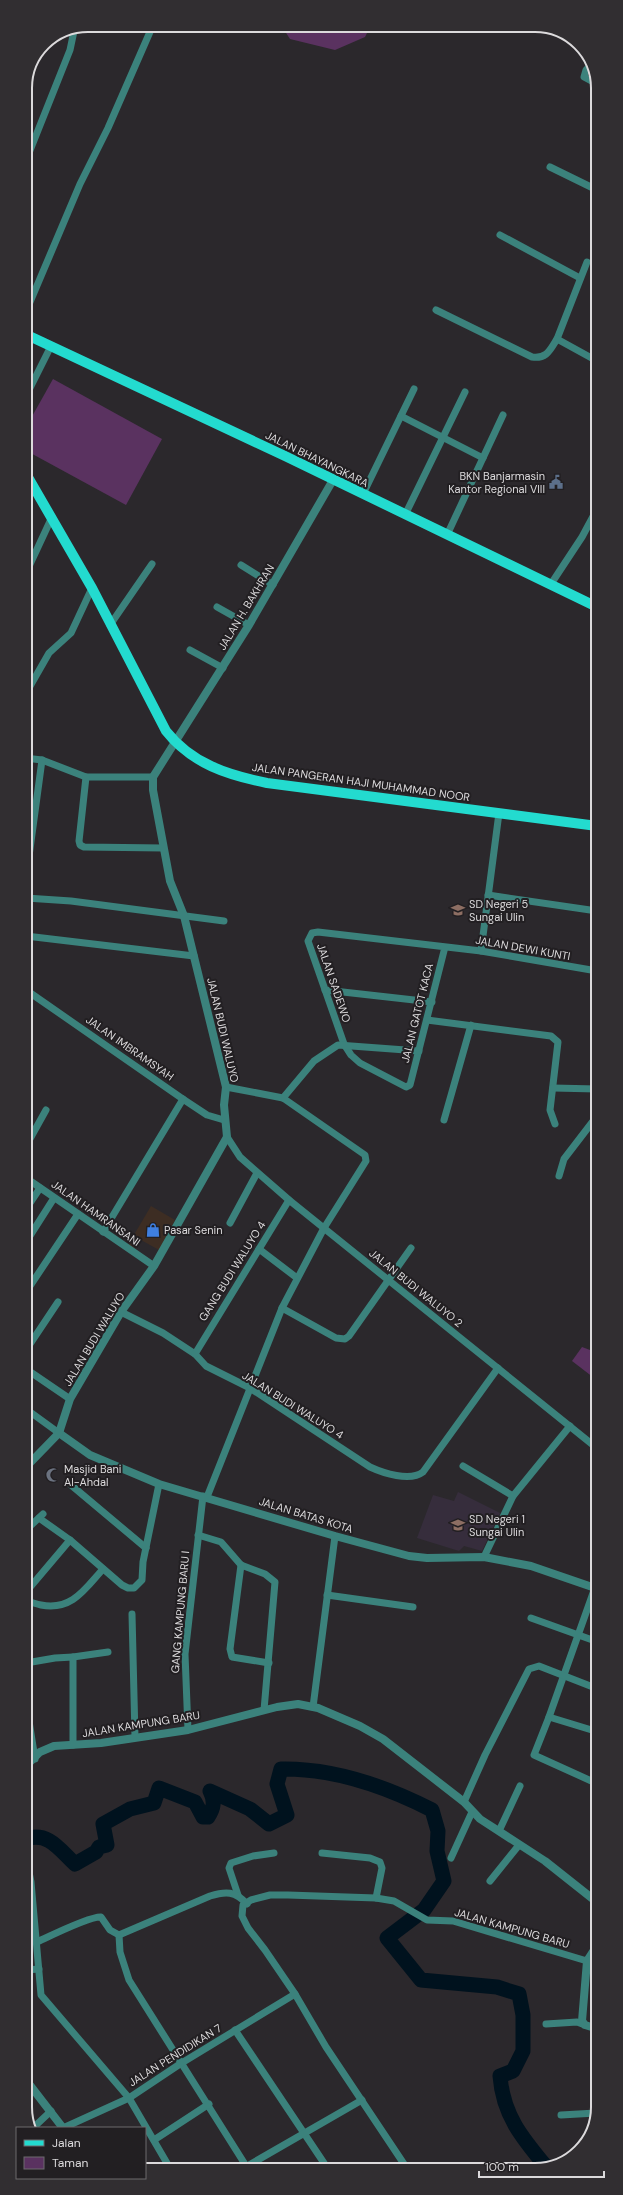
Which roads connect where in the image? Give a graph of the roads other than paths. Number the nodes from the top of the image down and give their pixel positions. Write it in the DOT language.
graph roads {
  1 [pos="150,32"];
  2 [pos="73,34"];
  3 [pos="587,69"];
  4 [pos="590,80"];
  5 [pos="32,145"];
  6 [pos="550,167"];
  7 [pos="591,187"];
  8 [pos="500,235"];
  9 [pos="587,262"];
  10 [pos="580,278"];
  11 [pos="32,297"];
  12 [pos="436,310"];
  13 [pos="32,337"];
  14 [pos="557,339"];
  15 [pos="51,346"];
  16 [pos="591,358"];
  17 [pos="32,384"];
  18 [pos="414,389"];
  19 [pos="465,392"];
  20 [pos="503,415"];
  21 [pos="401,416"];
  22 [pos="443,438"];
  23 [pos="483,458"];
  24 [pos="334,480"];
  25 [pos="32,484"];
  26 [pos="363,494"];
  27 [pos="406,515"];
  28 [pos="52,517"];
  29 [pos="591,520"];
  30 [pos="447,535"];
  31 [pos="32,560"];
  32 [pos="152,564"];
  33 [pos="241,565"];
  34 [pos="551,584"];
  35 [pos="273,585"];
  36 [pos="92,588"];
  37 [pos="591,604"];
  38 [pos="217,607"];
  39 [pos="110,625"];
  40 [pos="249,625"];
  41 [pos="190,650"];
  42 [pos="223,668"];
  43 [pos="32,683"];
  44 [pos="175,743"];
  45 [pos="32,759"];
  46 [pos="42,760"];
  47 [pos="86,777"];
  48 [pos="153,777"];
  49 [pos="499,813"];
  50 [pos="591,825"];
  51 [pos="32,839"];
  52 [pos="163,848"];
  53 [pos="488,895"];
  54 [pos="32,898"];
  55 [pos="591,910"];
  56 [pos="184,916"];
  57 [pos="224,921"];
  58 [pos="32,937"];
  59 [pos="445,947"];
  60 [pos="481,951"];
  61 [pos="194,956"];
  62 [pos="591,970"];
  63 [pos="325,990"];
  64 [pos="32,994"];
  65 [pos="432,1002"];
  66 [pos="427,1020"];
  67 [pos="471,1025"];
  68 [pos="344,1044"];
  69 [pos="419,1052"];
  70 [pos="410,1085"];
  71 [pos="226,1087"];
  72 [pos="553,1088"];
  73 [pos="591,1089"];
  74 [pos="283,1098"];
  75 [pos="183,1099"];
  76 [pos="46,1110"];
  77 [pos="224,1120"];
  78 [pos="444,1120"];
  79 [pos="555,1124"];
  80 [pos="591,1124"];
  81 [pos="32,1135"];
  82 [pos="227,1137"];
  83 [pos="257,1173"];
  84 [pos="559,1176"];
  85 [pos="32,1182"];
  86 [pos="40,1188"];
  87 [pos="54,1198"];
  88 [pos="32,1200"];
  89 [pos="289,1200"];
  90 [pos="78,1214"];
  91 [pos="230,1224"];
  92 [pos="324,1228"];
  93 [pos="103,1232"];
  94 [pos="32,1233"];
  95 [pos="411,1248"];
  96 [pos="259,1249"];
  97 [pos="154,1266"];
  98 [pos="297,1278"];
  99 [pos="389,1280"];
  100 [pos="32,1283"];
  101 [pos="58,1302"];
  102 [pos="282,1308"];
  103 [pos="122,1312"];
  104 [pos="32,1341"];
  105 [pos="195,1354"];
  106 [pos="498,1368"];
  107 [pos="32,1373"];
  108 [pos="250,1388"];
  109 [pos="70,1399"];
  110 [pos="32,1413"];
  111 [pos="570,1426"];
  112 [pos="59,1433"];
  113 [pos="591,1443"];
  114 [pos="32,1461"];
  115 [pos="463,1466"];
  116 [pos="159,1484"];
  117 [pos="72,1485"];
  118 [pos="205,1496"];
  119 [pos="512,1496"];
  120 [pos="32,1524"];
  121 [pos="198,1535"];
  122 [pos="335,1536"];
  123 [pos="70,1540"];
  124 [pos="146,1548"];
  125 [pos="484,1557"];
  126 [pos="241,1565"];
  127 [pos="103,1569"];
  128 [pos="32,1584"];
  129 [pos="591,1586"];
  130 [pos="327,1596"];
  131 [pos="591,1602"];
  132 [pos="32,1603"];
  133 [pos="412,1606"];
  134 [pos="132,1614"];
  135 [pos="531,1618"];
  136 [pos="579,1635"];
  137 [pos="591,1639"];
  138 [pos="108,1652"];
  139 [pos="73,1657"];
  140 [pos="32,1662"];
  141 [pos="269,1663"];
  142 [pos="564,1677"];
  143 [pos="591,1687"];
  144 [pos="313,1708"];
  145 [pos="264,1710"];
  146 [pos="550,1717"];
  147 [pos="188,1730"];
  148 [pos="591,1730"];
  149 [pos="135,1737"];
  150 [pos="32,1739"];
  151 [pos="73,1745"];
  152 [pos="35,1758"];
  153 [pos="32,1761"];
  154 [pos="591,1781"];
  155 [pos="520,1786"];
  156 [pos="464,1802"];
  157 [pos="472,1812"];
  158 [pos="499,1831"];
  159 [pos="519,1845"];
  160 [pos="274,1853"];
  161 [pos="322,1853"];
  162 [pos="451,1858"];
  163 [pos="490,1881"];
  164 [pos="238,1895"];
  165 [pos="376,1898"];
  166 [pos="591,1898"];
  167 [pos="247,1904"];
  168 [pos="32,1925"];
  169 [pos="119,1935"];
  170 [pos="37,1942"];
  171 [pos="591,1955"];
  172 [pos="587,1961"];
  173 [pos="39,1968"];
  174 [pos="32,1969"];
  175 [pos="294,1994"];
  176 [pos="546,2024"];
  177 [pos="585,2025"];
  178 [pos="591,2026"];
  179 [pos="235,2030"];
  180 [pos="180,2064"];
  181 [pos="32,2087"];
  182 [pos="129,2098"];
  183 [pos="362,2100"];
  184 [pos="209,2104"];
  185 [pos="51,2111"];
  186 [pos="590,2113"];
  187 [pos="561,2115"];
  188 [pos="35,2126"];
  189 [pos="62,2127"];
  190 [pos="65,2127"];
  191 [pos="305,2133"];
  192 [pos="154,2140"];
  193 [pos="167,2163"];
  194 [pos="243,2163"];
  195 [pos="256,2163"];
  196 [pos="324,2163"];
  197 [pos="403,2163"];
  1 -- 11 [label="street"];
  2 -- 5 [label="street"];
  3 -- 4 [label="street"];
  6 -- 7 [label="street"];
  8 -- 10 [label="street"];
  9 -- 10 [label="street"];
  10 -- 14 [label="street"];
  12 -- 14 [label="street"];
  13 -- 15 [label="main road, JALAN BHAYANGKARA"];
  14 -- 16 [label="street"];
  15 -- 17 [label="street"];
  15 -- 24 [label="main road, JALAN BHAYANGKARA"];
  18 -- 21 [label="street"];
  19 -- 22 [label="street"];
  20 -- 23 [label="street"];
  21 -- 22 [label="street"];
  21 -- 26 [label="street"];
  22 -- 23 [label="street"];
  22 -- 27 [label="street"];
  23 -- 30 [label="street"];
  24 -- 26 [label="main road, JALAN BHAYANGKARA"];
  24 -- 35 [label="street, JALAN H. BAKHRAN"];
  25 -- 28 [label="main road, JALAN PANGERAN HAJI MUHAMMAD NOOR"];
  26 -- 27 [label="main road, JALAN BHAYANGKARA"];
  27 -- 30 [label="main road, JALAN BHAYANGKARA"];
  28 -- 31 [label="street"];
  28 -- 36 [label="main road, JALAN PANGERAN HAJI MUHAMMAD NOOR"];
  29 -- 34 [label="street"];
  30 -- 34 [label="main road, JALAN BHAYANGKARA"];
  32 -- 39 [label="street"];
  33 -- 35 [label="street"];
  34 -- 37 [label="main road, JALAN BHAYANGKARA"];
  35 -- 40 [label="street, JALAN H. BAKHRAN"];
  36 -- 39 [label="main road, JALAN PANGERAN HAJI MUHAMMAD NOOR"];
  36 -- 43 [label="street"];
  38 -- 40 [label="street"];
  39 -- 44 [label="main road, JALAN PANGERAN HAJI MUHAMMAD NOOR"];
  40 -- 42 [label="street, JALAN H. BAKHRAN"];
  41 -- 42 [label="street"];
  42 -- 44 [label="street, JALAN H. BAKHRAN"];
  44 -- 48 [label="street"];
  44 -- 49 [label="main road, JALAN PANGERAN HAJI MUHAMMAD NOOR"];
  45 -- 46 [label="street"];
  46 -- 47 [label="street"];
  46 -- 51 [label="street"];
  47 -- 48 [label="street"];
  47 -- 52 [label="street"];
  48 -- 52 [label="street, JALAN BUDI WALUYO"];
  49 -- 50 [label="main road, JALAN PANGERAN HAJI MUHAMMAD NOOR"];
  49 -- 53 [label="street"];
  52 -- 56 [label="street, JALAN BUDI WALUYO"];
  53 -- 55 [label="street"];
  53 -- 60 [label="street"];
  54 -- 56 [label="street"];
  56 -- 57 [label="street"];
  56 -- 61 [label="street, JALAN BUDI WALUYO"];
  58 -- 61 [label="street"];
  59 -- 60 [label="street, JALAN DEWI KUNTI"];
  59 -- 63 [label="street, JALAN SADEWO"];
  59 -- 65 [label="street, JALAN GATOT KACA"];
  60 -- 62 [label="street, JALAN DEWI KUNTI"];
  61 -- 71 [label="street, JALAN BUDI WALUYO"];
  63 -- 65 [label="street"];
  63 -- 68 [label="street, JALAN SADEWO"];
  64 -- 75 [label="street, JALAN IMBRAMSYAH"];
  65 -- 66 [label="street, JALAN GATOT KACA"];
  66 -- 67 [label="street"];
  66 -- 69 [label="street, JALAN GATOT KACA"];
  67 -- 72 [label="street"];
  67 -- 78 [label="street"];
  68 -- 69 [label="street"];
  68 -- 70 [label="street, JALAN SADEWO"];
  68 -- 74 [label="street"];
  69 -- 70 [label="street, JALAN GATOT KACA"];
  71 -- 74 [label="street"];
  71 -- 77 [label="street, JALAN BUDI WALUYO"];
  72 -- 73 [label="street"];
  72 -- 79 [label="street"];
  74 -- 92 [label="street, GANG KAMPUNG BARU I"];
  75 -- 77 [label="street, JALAN IMBRAMSYAH"];
  75 -- 93 [label="street"];
  76 -- 81 [label="street"];
  77 -- 82 [label="street, JALAN BUDI WALUYO"];
  80 -- 84 [label="street"];
  82 -- 83 [label="street, JALAN BUDI WALUYO 2"];
  82 -- 97 [label="street, JALAN BUDI WALUYO"];
  83 -- 89 [label="street, JALAN BUDI WALUYO 2"];
  83 -- 91 [label="street"];
  85 -- 86 [label="street, JALAN HAMRANSANI"];
  86 -- 87 [label="street, JALAN HAMRANSANI"];
  86 -- 88 [label="street"];
  87 -- 90 [label="street, JALAN HAMRANSANI"];
  87 -- 94 [label="street"];
  89 -- 92 [label="street, JALAN BUDI WALUYO 2"];
  89 -- 96 [label="street, GANG BUDI WALUYO 4"];
  90 -- 93 [label="street, JALAN HAMRANSANI"];
  90 -- 100 [label="street"];
  92 -- 98 [label="street, GANG KAMPUNG BARU I"];
  92 -- 99 [label="street, JALAN BUDI WALUYO 2"];
  93 -- 97 [label="street, JALAN HAMRANSANI"];
  95 -- 99 [label="street"];
  96 -- 98 [label="street"];
  96 -- 105 [label="street, GANG BUDI WALUYO 4"];
  97 -- 103 [label="street, JALAN BUDI WALUYO"];
  98 -- 102 [label="street, GANG KAMPUNG BARU I"];
  99 -- 102 [label="street"];
  99 -- 106 [label="street, JALAN BUDI WALUYO 2"];
  101 -- 104 [label="street"];
  102 -- 108 [label="street, GANG KAMPUNG BARU I"];
  103 -- 105 [label="street, JALAN BUDI WALUYO 4"];
  103 -- 109 [label="street, JALAN BUDI WALUYO"];
  105 -- 108 [label="street, JALAN BUDI WALUYO 4"];
  106 -- 108 [label="street, JALAN BUDI WALUYO 4"];
  106 -- 111 [label="street, JALAN BUDI WALUYO 2"];
  107 -- 109 [label="street"];
  108 -- 118 [label="street, GANG KAMPUNG BARU I"];
  109 -- 112 [label="street, JALAN BUDI WALUYO"];
  110 -- 112 [label="street, JALAN BATAS KOTA"];
  111 -- 113 [label="street, JALAN BUDI WALUYO 2"];
  111 -- 119 [label="street"];
  112 -- 114 [label="street"];
  112 -- 116 [label="street, JALAN BATAS KOTA"];
  115 -- 119 [label="street"];
  116 -- 118 [label="street, JALAN BATAS KOTA"];
  116 -- 124 [label="street"];
  117 -- 124 [label="street"];
  118 -- 121 [label="street, GANG KAMPUNG BARU I"];
  118 -- 122 [label="street, JALAN BATAS KOTA"];
  119 -- 125 [label="street"];
  120 -- 123 [label="street"];
  121 -- 126 [label="street"];
  121 -- 147 [label="street, GANG KAMPUNG BARU I"];
  122 -- 125 [label="street, JALAN BATAS KOTA"];
  122 -- 130 [label="street"];
  123 -- 127 [label="street"];
  123 -- 128 [label="street"];
  124 -- 127 [label="street"];
  125 -- 129 [label="street, JALAN BATAS KOTA"];
  126 -- 141 [label="street"];
  126 -- 141 [label="street"];
  127 -- 132 [label="street"];
  130 -- 133 [label="street"];
  130 -- 144 [label="street"];
  131 -- 136 [label="street"];
  134 -- 149 [label="street"];
  135 -- 136 [label="street"];
  136 -- 137 [label="street"];
  136 -- 142 [label="street"];
  138 -- 139 [label="street"];
  139 -- 140 [label="street"];
  139 -- 151 [label="street"];
  141 -- 145 [label="street"];
  142 -- 143 [label="street"];
  142 -- 146 [label="street"];
  142 -- 156 [label="street"];
  144 -- 145 [label="street, JALAN KAMPUNG BARU"];
  144 -- 156 [label="street, JALAN KAMPUNG BARU"];
  145 -- 147 [label="street, JALAN KAMPUNG BARU"];
  146 -- 148 [label="street"];
  146 -- 154 [label="street"];
  147 -- 149 [label="street, JALAN KAMPUNG BARU"];
  149 -- 151 [label="street, JALAN KAMPUNG BARU"];
  150 -- 152 [label="street"];
  151 -- 152 [label="street, JALAN KAMPUNG BARU"];
  152 -- 153 [label="street, JALAN KAMPUNG BARU"];
  155 -- 158 [label="street"];
  156 -- 157 [label="street, JALAN KAMPUNG BARU"];
  157 -- 158 [label="street, JALAN KAMPUNG BARU"];
  157 -- 162 [label="street"];
  158 -- 159 [label="street, JALAN KAMPUNG BARU"];
  159 -- 163 [label="street"];
  159 -- 166 [label="street, JALAN KAMPUNG BARU"];
  160 -- 164 [label="street"];
  161 -- 165 [label="street"];
  164 -- 167 [label="street"];
  164 -- 169 [label="street"];
  165 -- 167 [label="street, JALAN KAMPUNG BARU"];
  165 -- 172 [label="street, JALAN KAMPUNG BARU"];
  167 -- 175 [label="street"];
  168 -- 170 [label="street"];
  169 -- 170 [label="street"];
  169 -- 180 [label="street"];
  170 -- 173 [label="street"];
  171 -- 172 [label="street"];
  172 -- 177 [label="street"];
  173 -- 174 [label="street"];
  173 -- 182 [label="street"];
  175 -- 179 [label="street, JALAN PENDIDIKAN 7"];
  175 -- 183 [label="street"];
  176 -- 177 [label="street"];
  177 -- 178 [label="street"];
  179 -- 180 [label="street, JALAN PENDIDIKAN 7"];
  179 -- 191 [label="street"];
  180 -- 182 [label="street, JALAN PENDIDIKAN 7"];
  180 -- 184 [label="street"];
  181 -- 185 [label="street"];
  182 -- 190 [label="street, JALAN PENDIDIKAN 7"];
  182 -- 192 [label="street"];
  183 -- 191 [label="street"];
  183 -- 197 [label="street"];
  184 -- 192 [label="street"];
  184 -- 194 [label="street"];
  185 -- 188 [label="street"];
  185 -- 189 [label="street"];
  186 -- 187 [label="street"];
  191 -- 195 [label="street"];
  191 -- 196 [label="street"];
  192 -- 193 [label="street"];
}
